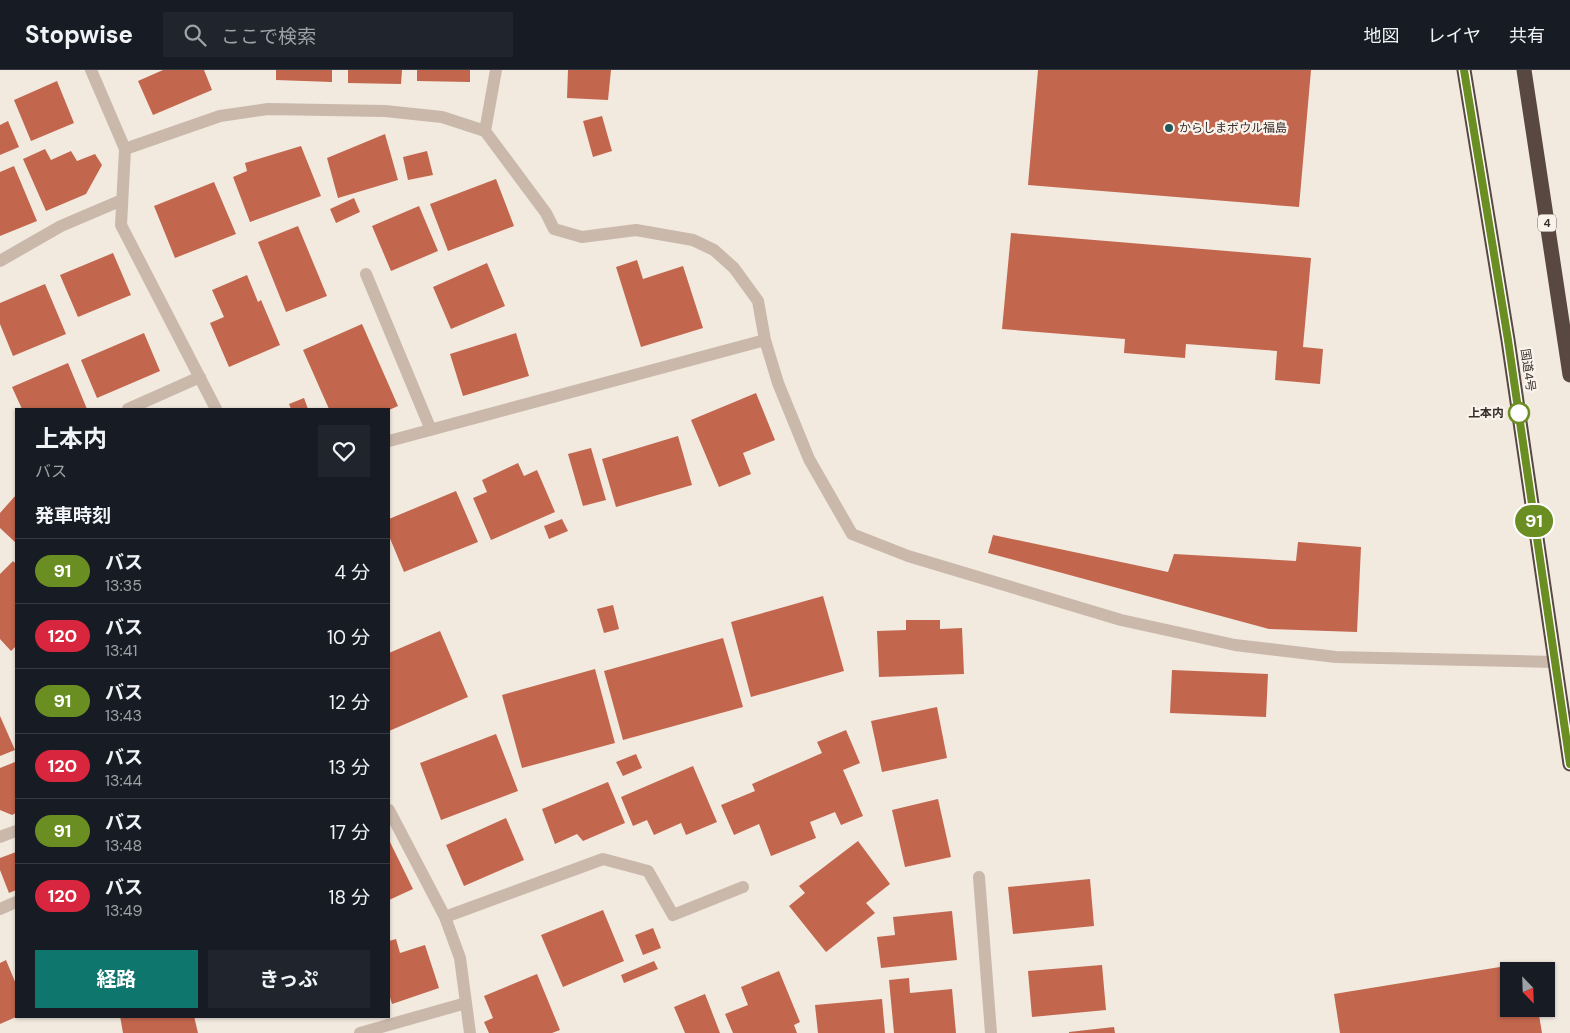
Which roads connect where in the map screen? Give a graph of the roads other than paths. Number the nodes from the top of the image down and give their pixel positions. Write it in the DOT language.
graph roads {
  1 [pos="91,70"];
  2 [pos="496,70"];
  3 [pos="1464,70"];
  4 [pos="1524,70"];
  5 [pos="485,131"];
  6 [pos="125,149"];
  7 [pos="122,200"];
  8 [pos="0,261"];
  9 [pos="366,274"];
  10 [pos="764,340"];
  11 [pos="1570,375"];
  12 [pos="200,377"];
  13 [pos="130,408"];
  14 [pos="216,408"];
  15 [pos="431,430"];
  16 [pos="390,441"];
  17 [pos="1554,662"];
  18 [pos="1570,764"];
  19 [pos="390,812"];
  20 [pos="15,831"];
  21 [pos="0,837"];
  22 [pos="979,877"];
  23 [pos="743,887"];
  24 [pos="15,902"];
  25 [pos="0,909"];
  26 [pos="446,917"];
  27 [pos="466,1003"];
  28 [pos="360,1033"];
  29 [pos="470,1033"];
  30 [pos="990,1033"];
  1 -- 6 [label="street"];
  2 -- 5 [label="street"];
  3 -- 17 [label="highway, 国道4号"];
  4 -- 11 [label="highway, 4"];
  5 -- 6 [label="street"];
  5 -- 10 [label="street"];
  6 -- 7 [label="street"];
  7 -- 8 [label="street"];
  7 -- 12 [label="street"];
  9 -- 15 [label="street"];
  10 -- 15 [label="street"];
  10 -- 17 [label="street"];
  12 -- 13 [label="street"];
  12 -- 14 [label="street"];
  15 -- 16 [label="street"];
  17 -- 18 [label="highway, 国道4号"];
  19 -- 26 [label="street"];
  20 -- 21 [label="street"];
  22 -- 30 [label="street"];
  23 -- 26 [label="street"];
  24 -- 25 [label="street"];
  26 -- 27 [label="street"];
  27 -- 28 [label="street"];
  27 -- 29 [label="street"];
}
